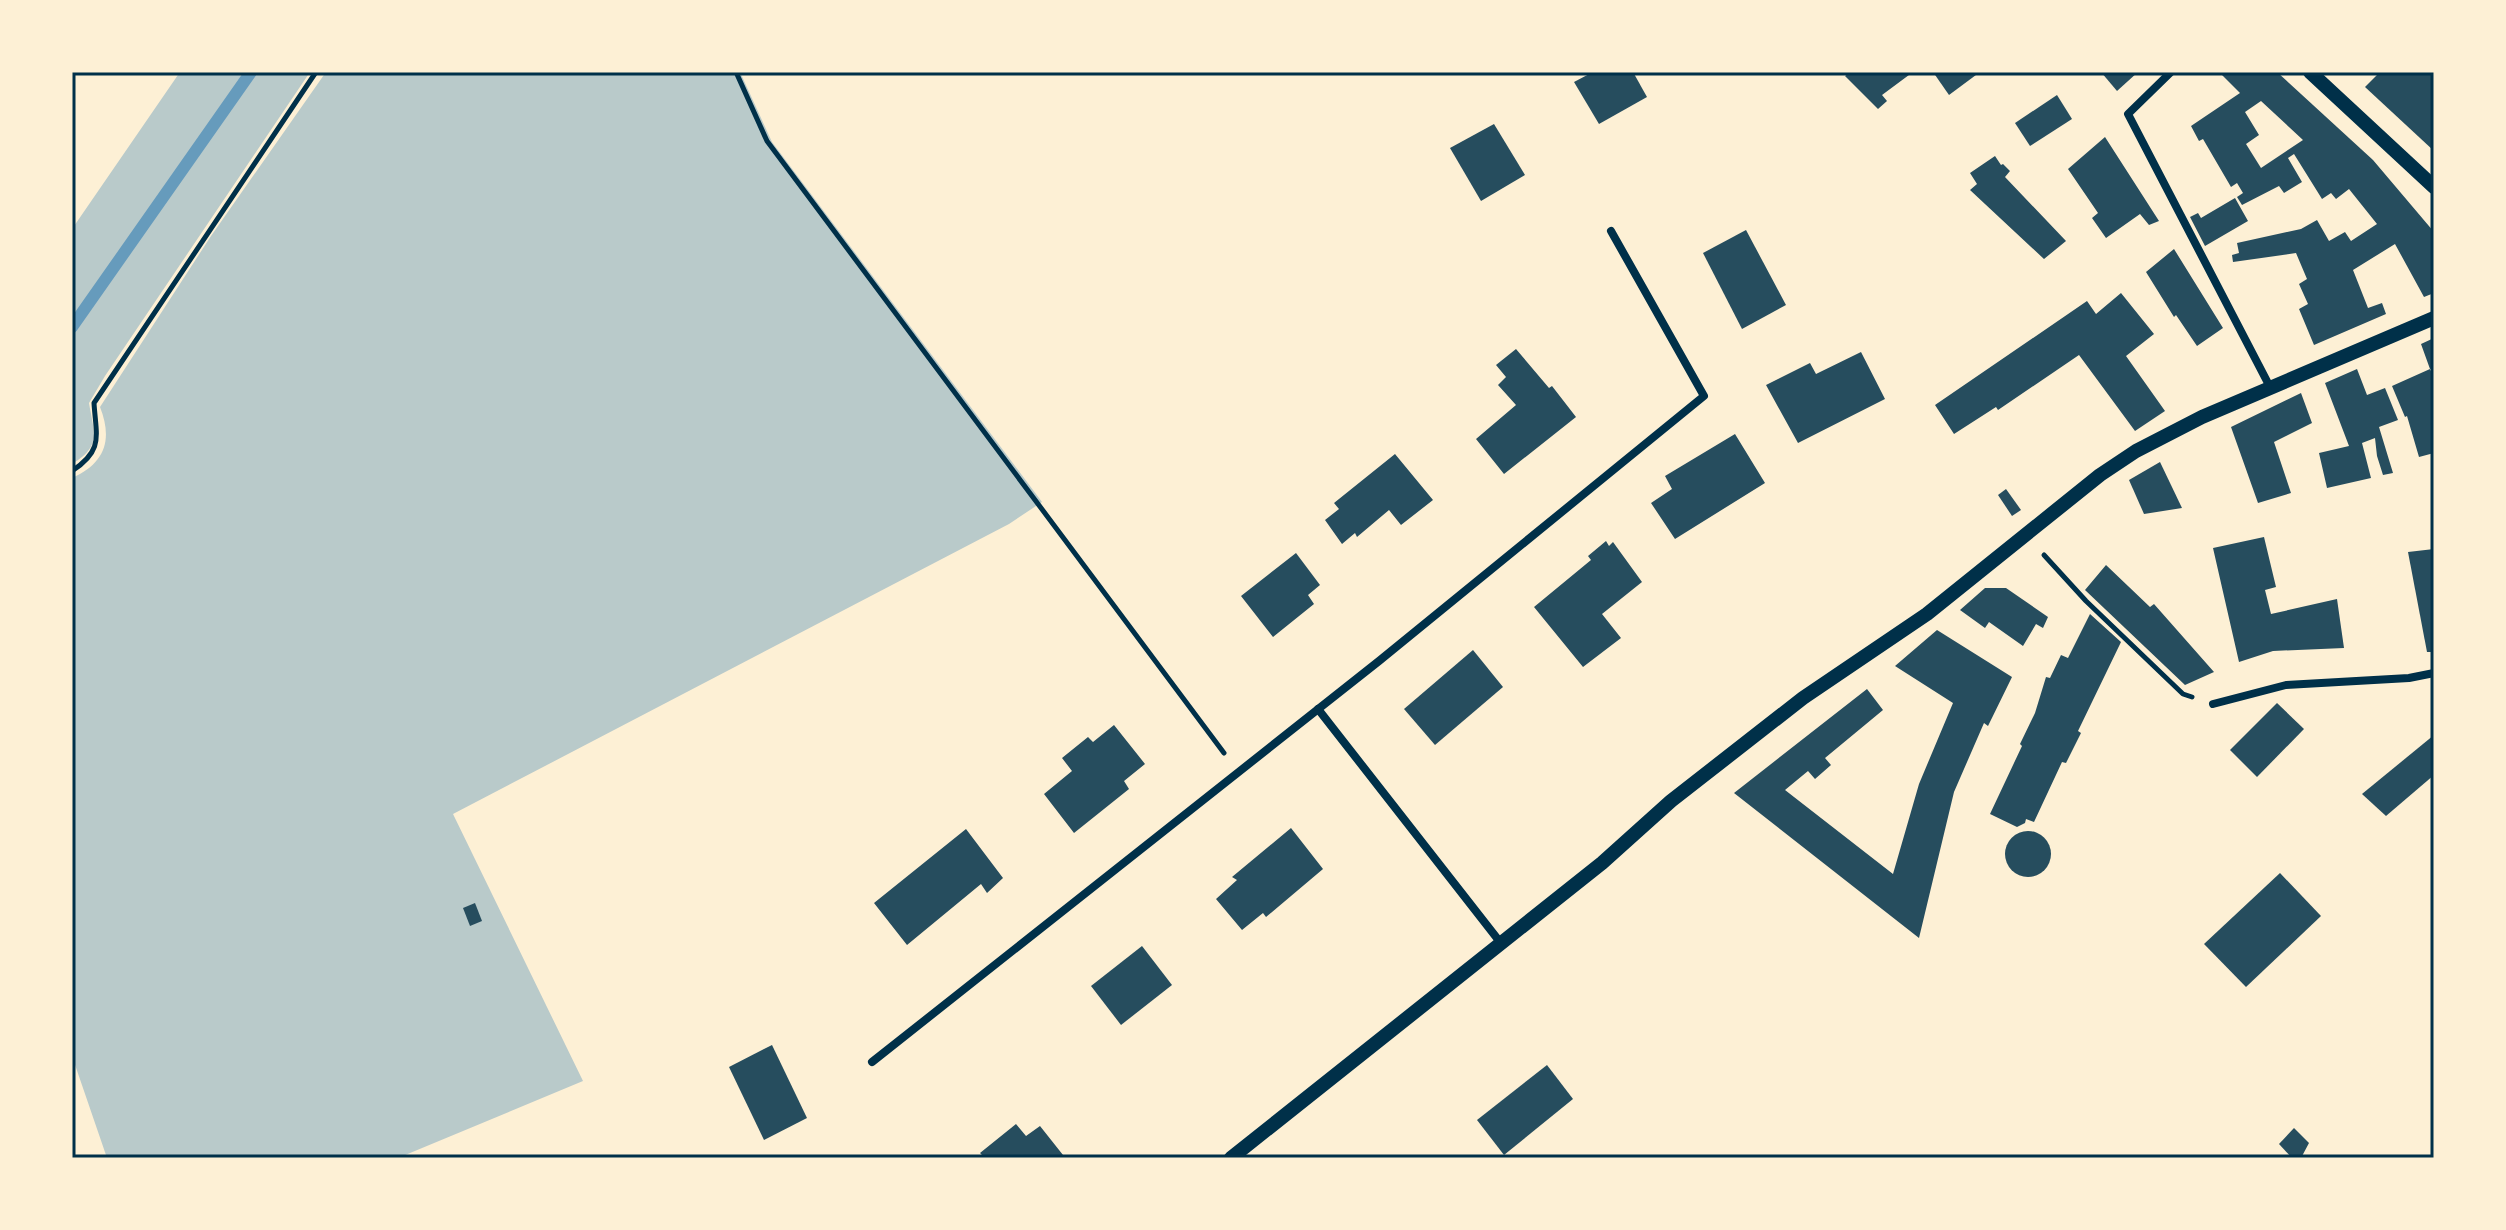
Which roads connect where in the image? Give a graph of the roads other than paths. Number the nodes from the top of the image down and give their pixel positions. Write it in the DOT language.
graph roads {
  1 [pos="2171,72"];
  2 [pos="2310,72"];
  3 [pos="2434,187"];
  4 [pos="1611,231"];
  5 [pos="2434,318"];
  6 [pos="2270,387"];
  7 [pos="2434,673"];
  8 [pos="2213,704"];
  9 [pos="1318,709"];
  10 [pos="1500,942"];
  11 [pos="872,1062"];
  12 [pos="1231,1158"];
  1 -- 6 [label="street"];
  2 -- 3 [label="street"];
  4 -- 9 [label="street"];
  5 -- 6 [label="street"];
  6 -- 10 [label="street"];
  7 -- 8 [label="street"];
  9 -- 10 [label="street"];
  9 -- 11 [label="street"];
  10 -- 12 [label="street"];
}
